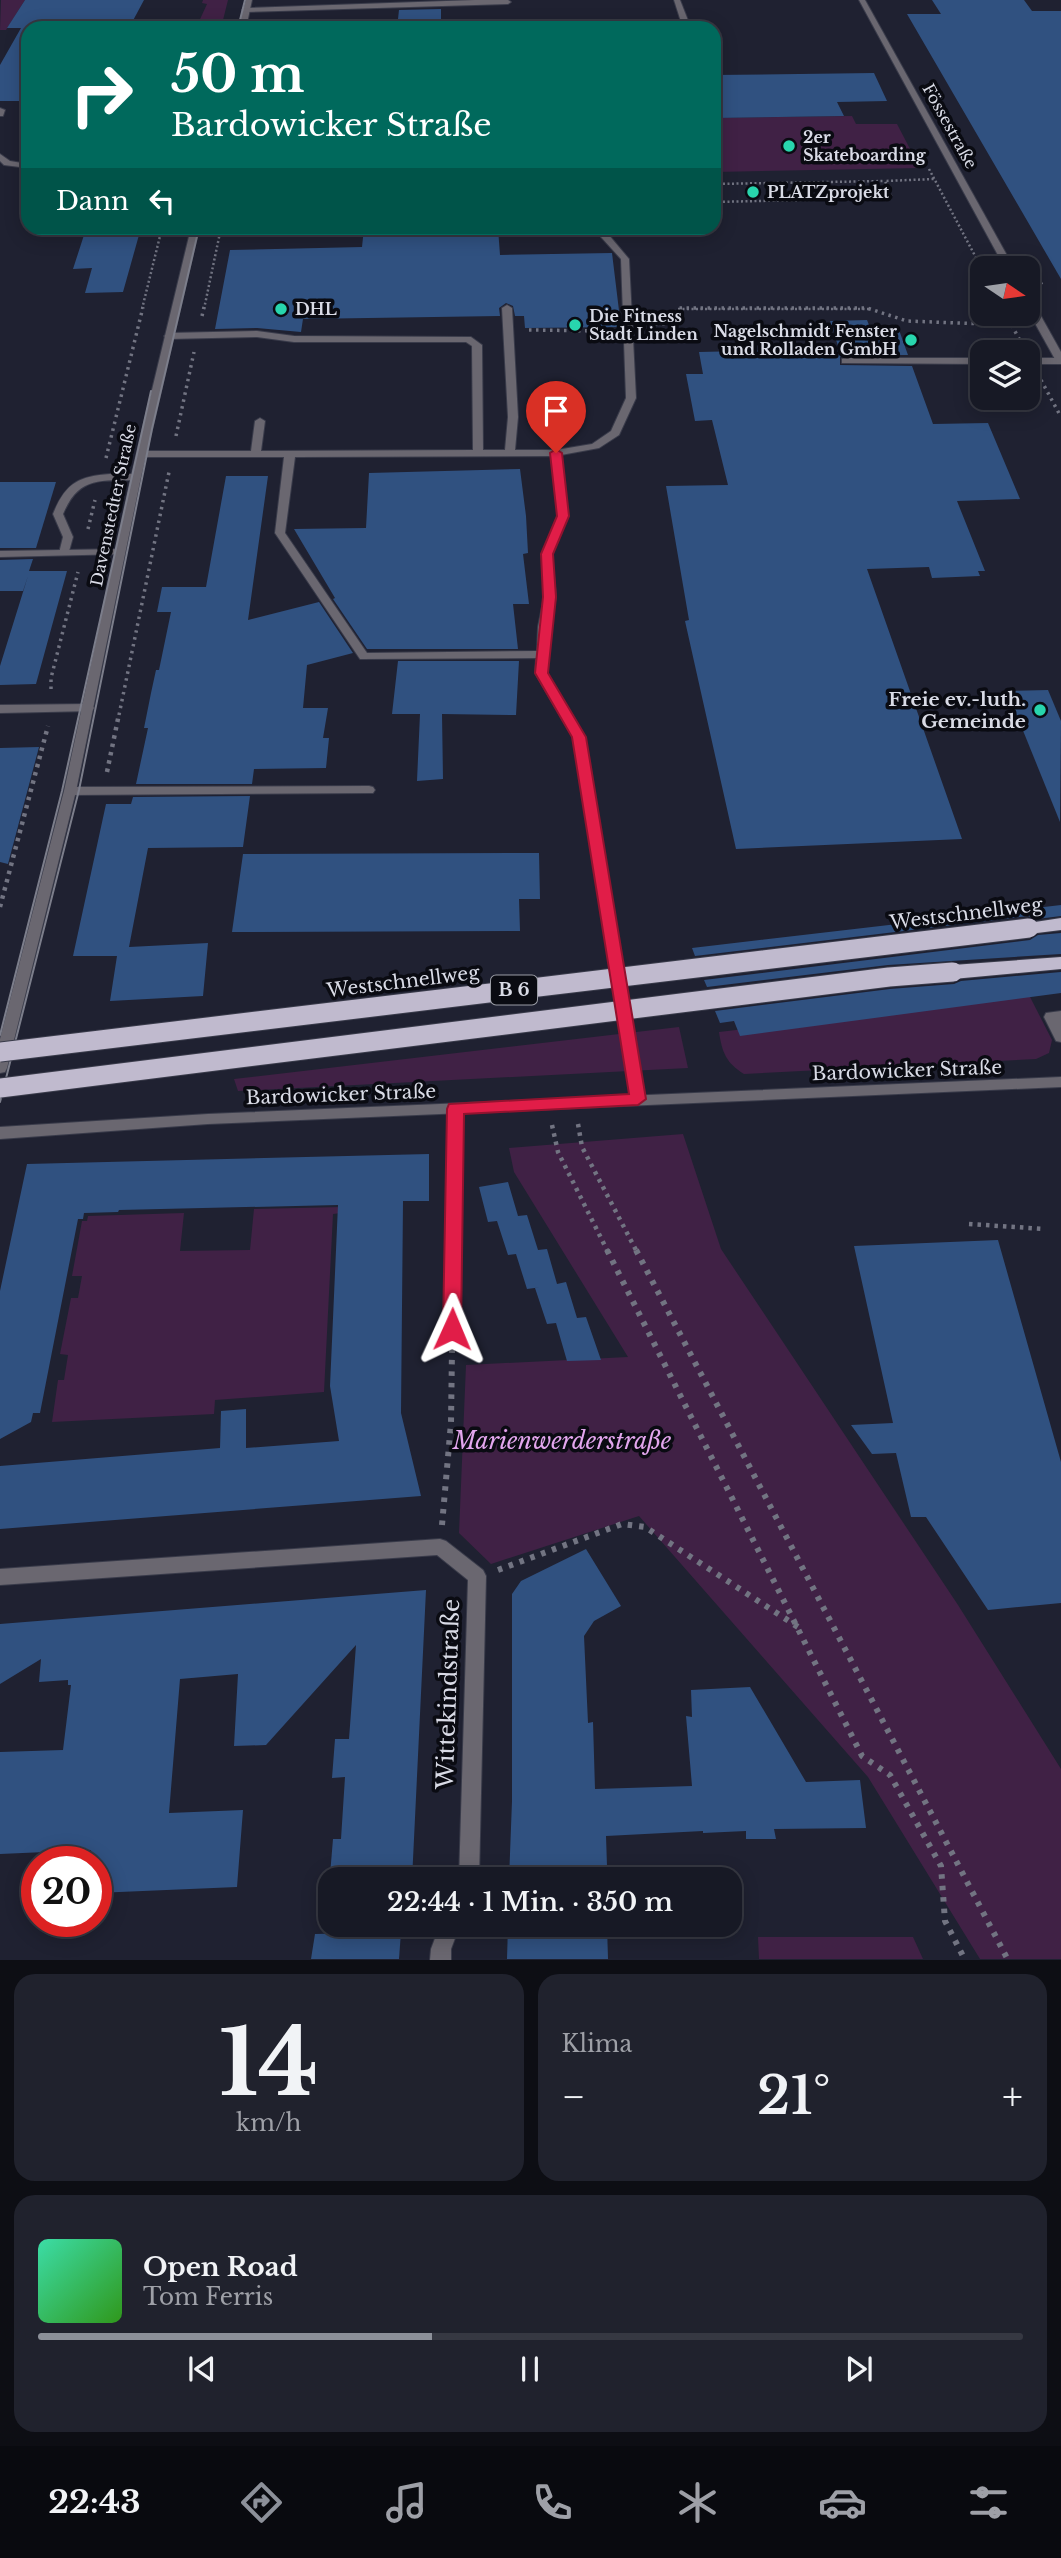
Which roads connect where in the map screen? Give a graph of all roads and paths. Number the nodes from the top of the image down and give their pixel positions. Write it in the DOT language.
graph roads {
  1 [pos="248,0"];
  2 [pos="677,0"];
  3 [pos="862,0"];
  4 [pos="508,2"];
  5 [pos="246,10"];
  6 [pos="244,21"];
  7 [pos="684,21"];
  8 [pos="0,156"];
  9 [pos="21,165"];
  10 [pos="934,179"];
  11 [pos="885,181"];
  12 [pos="770,183"];
  13 [pos="721,184"];
  14 [pos="776,201"];
  15 [pos="721,202"];
  16 [pos="193,235"];
  17 [pos="219,235"];
  18 [pos="604,235"];
  19 [pos="1003,256"];
  20 [pos="508,308"];
  21 [pos="970,323"];
  22 [pos="1040,323"];
  23 [pos="671,324"];
  24 [pos="198,335"];
  25 [pos="169,336"];
  26 [pos="1040,359"];
  27 [pos="845,361"];
  28 [pos="970,361"];
  29 [pos="1061,361"];
  30 [pos="1040,379"];
  31 [pos="1061,417"];
  32 [pos="260,421"];
  33 [pos="173,453"];
  34 [pos="256,453"];
  35 [pos="290,453"];
  36 [pos="478,453"];
  37 [pos="510,453"];
  38 [pos="556,453"];
  39 [pos="142,454"];
  40 [pos="136,477"];
  41 [pos="121,552"];
  42 [pos="64,553"];
  43 [pos="0,554"];
  44 [pos="542,654"];
  45 [pos="88,708"];
  46 [pos="0,709"];
  47 [pos="103,790"];
  48 [pos="369,790"];
  49 [pos="70,791"];
  50 [pos="1061,924"];
  51 [pos="1061,963"];
  52 [pos="1061,1016"];
  53 [pos="1061,1037"];
  54 [pos="0,1052"];
  55 [pos="0,1068"];
  56 [pos="1061,1082"];
  57 [pos="0,1087"];
  58 [pos="638,1099"];
  59 [pos="574,1103"];
  60 [pos="547,1105"];
  61 [pos="455,1109"];
  62 [pos="0,1133"];
  63 [pos="969,1224"];
  64 [pos="1045,1229"];
  65 [pos="452,1329"];
  66 [pos="440,1547"];
  67 [pos="478,1576"];
  68 [pos="0,1577"];
  69 [pos="799,1628"];
  70 [pos="469,1867"];
  71 [pos="446,1937"];
  72 [pos="440,1959"];
  73 [pos="965,1959"];
  74 [pos="1008,1959"];
  1 -- 5 [label="street"];
  2 -- 7 [label="street"];
  3 -- 19 [label="street, Fössestraße"];
  4 -- 5 [label="street"];
  5 -- 6 [label="street"];
  8 -- 9 [label="street"];
  10 -- 11 [label="path"];
  11 -- 12 [label="path"];
  11 -- 14 [label="path"];
  12 -- 13 [label="path"];
  12 -- 14 [label="path"];
  14 -- 15 [label="path"];
  16 -- 25 [label="street, Davenstedter Straße"];
  17 -- 24 [label="path"];
  18 -- 38 [label="street"];
  20 -- 37 [label="street"];
  21 -- 23 [label="path"];
  22 -- 29 [label="street"];
  24 -- 25 [label="street"];
  24 -- 33 [label="path"];
  24 -- 36 [label="street"];
  25 -- 39 [label="street, Davenstedter Straße"];
  26 -- 29 [label="street"];
  27 -- 28 [label="street"];
  30 -- 31 [label="path"];
  32 -- 34 [label="street"];
  33 -- 34 [label="street"];
  33 -- 39 [label="street"];
  33 -- 47 [label="path"];
  34 -- 35 [label="street"];
  35 -- 36 [label="street"];
  35 -- 44 [label="street"];
  36 -- 37 [label="street"];
  37 -- 38 [label="street"];
  38 -- 44 [label="street"];
  39 -- 40 [label="street, Davenstedter Straße"];
  40 -- 41 [label="street, Davenstedter Straße"];
  40 -- 42 [label="street"];
  41 -- 42 [label="street"];
  41 -- 45 [label="street, Davenstedter Straße"];
  42 -- 43 [label="street"];
  44 -- 58 [label="street"];
  45 -- 46 [label="street"];
  45 -- 49 [label="street, Davenstedter Straße"];
  47 -- 48 [label="street"];
  47 -- 49 [label="street"];
  49 -- 55 [label="street, Davenstedter Straße"];
  50 -- 54 [label="highway, Westschnellweg / B 6, bridge"];
  51 -- 57 [label="highway, B 6, bridge"];
  52 -- 53 [label="street"];
  56 -- 58 [label="street, Bardowicker Straße"];
  58 -- 59 [label="street, Bardowicker Straße"];
  59 -- 60 [label="street, Bardowicker Straße"];
  59 -- 74 [label="path"];
  60 -- 61 [label="street, Bardowicker Straße"];
  60 -- 69 [label="path"];
  61 -- 62 [label="street, Bardowicker Straße"];
  61 -- 65 [label="street"];
  63 -- 64 [label="path"];
  65 -- 66 [label="path"];
  66 -- 67 [label="street, Wittekindstraße"];
  66 -- 68 [label="street"];
  67 -- 69 [label="path"];
  67 -- 70 [label="street, Wittekindstraße"];
  69 -- 73 [label="path"];
  71 -- 72 [label="street"];
}
